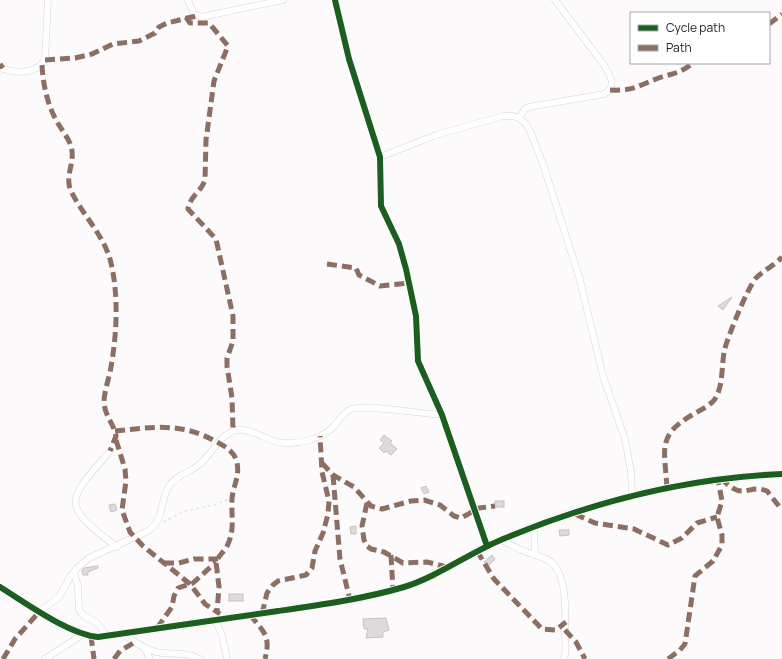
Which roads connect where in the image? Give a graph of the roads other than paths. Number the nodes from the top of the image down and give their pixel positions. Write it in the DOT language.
graph roads {
  1 [pos="48,0"];
  2 [pos="188,0"];
  3 [pos="283,0"];
  4 [pos="335,0"];
  5 [pos="555,0"];
  6 [pos="0,68"];
  7 [pos="519,118"];
  8 [pos="380,157"];
  9 [pos="442,415"];
  10 [pos="110,450"];
  11 [pos="782,474"];
  12 [pos="632,495"];
  13 [pos="534,527"];
  14 [pos="502,540"];
  15 [pos="487,546"];
  16 [pos="117,547"];
  17 [pos="535,555"];
  18 [pos="74,572"];
  19 [pos="0,587"];
  20 [pos="39,612"];
  21 [pos="215,620"];
  22 [pos="122,633"];
  23 [pos="83,634"];
  24 [pos="106,635"];
  25 [pos="144,647"];
  26 [pos="45,659"];
  27 [pos="150,659"];
  28 [pos="200,659"];
  29 [pos="227,659"];
  30 [pos="564,659"];
  1 -- 6 [label="street"];
  2 -- 3 [label="street"];
  4 -- 8 [label="street"];
  5 -- 7 [label="street"];
  7 -- 8 [label="street"];
  7 -- 12 [label="street"];
  8 -- 9 [label="street"];
  9 -- 15 [label="street"];
  9 -- 16 [label="street"];
  10 -- 16 [label="street"];
  11 -- 12 [label="street"];
  12 -- 13 [label="street"];
  13 -- 14 [label="street"];
  13 -- 17 [label="street"];
  14 -- 15 [label="street"];
  14 -- 17 [label="street"];
  15 -- 21 [label="street"];
  16 -- 18 [label="street"];
  17 -- 30 [label="street"];
  18 -- 20 [label="street"];
  18 -- 24 [label="street"];
  19 -- 20 [label="street"];
  20 -- 23 [label="street"];
  21 -- 22 [label="street"];
  21 -- 29 [label="street"];
  22 -- 24 [label="street"];
  22 -- 25 [label="street"];
  23 -- 24 [label="street"];
  23 -- 26 [label="street"];
  25 -- 27 [label="street"];
  25 -- 28 [label="street"];
}
